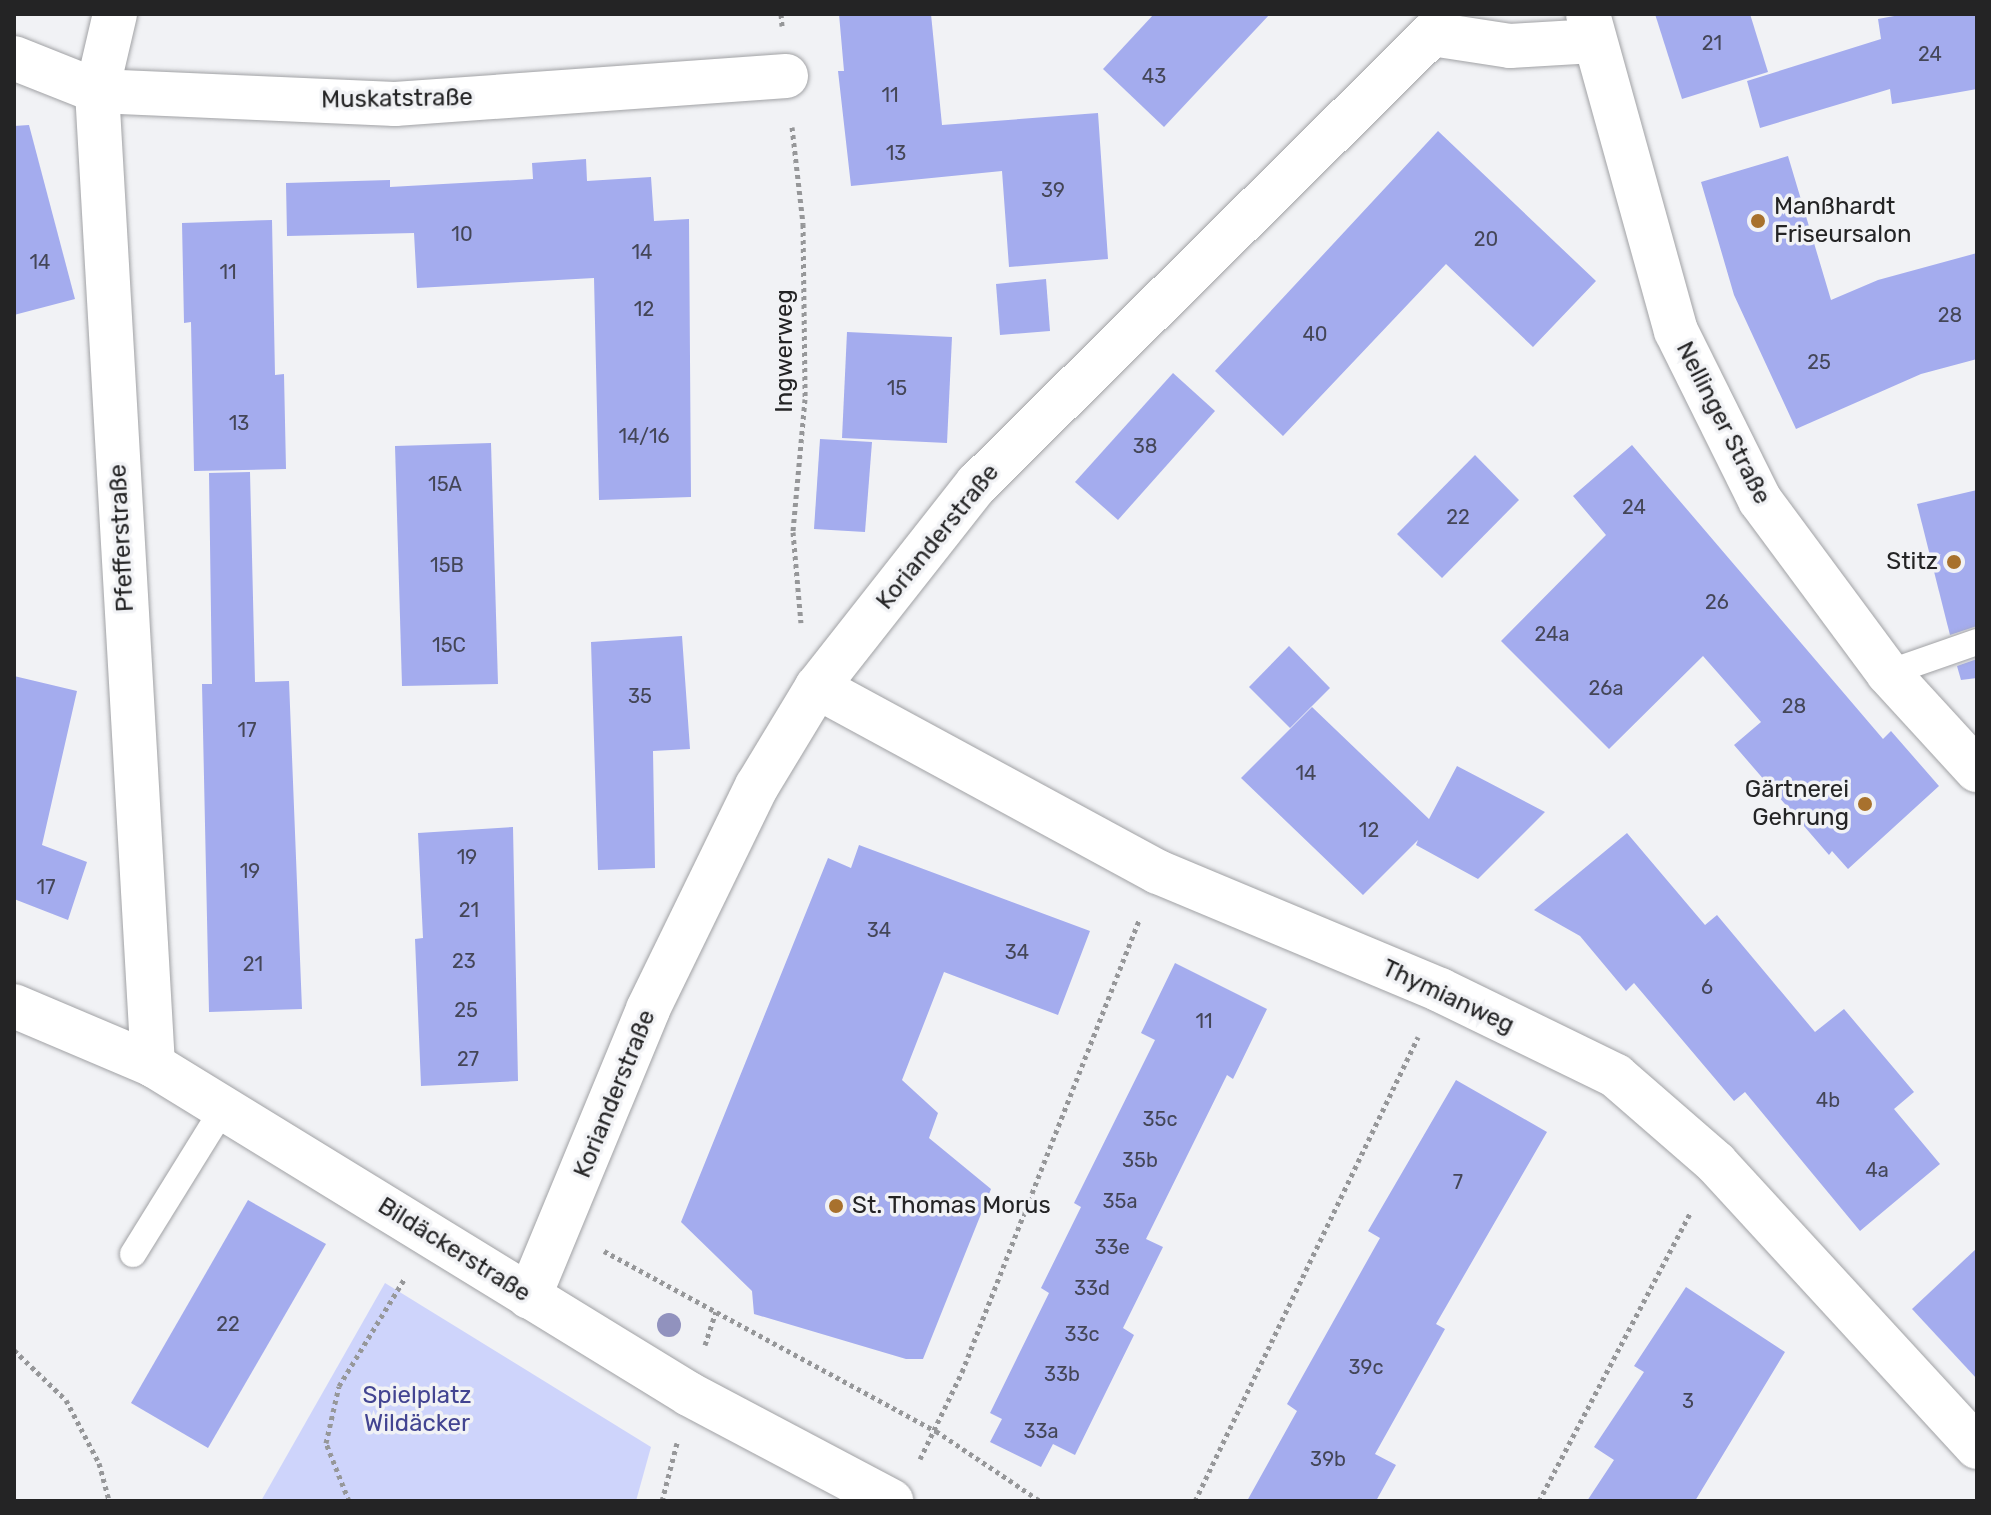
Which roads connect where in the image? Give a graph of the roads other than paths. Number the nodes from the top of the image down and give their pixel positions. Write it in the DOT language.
graph roads {
  1 [pos="115,14"];
  2 [pos="1430,24"];
  3 [pos="1591,28"];
  4 [pos="14,58"];
  5 [pos="786,76"];
  6 [pos="97,91"];
  7 [pos="1977,642"];
  8 [pos="1888,673"];
  9 [pos="817,687"];
  10 [pos="1977,770"];
  11 [pos="14,1006"];
  12 [pos="153,1065"];
  13 [pos="223,1109"];
  14 [pos="133,1254"];
  15 [pos="529,1297"];
  16 [pos="1977,1447"];
  17 [pos="891,1501"];
  1 -- 6 [label="street, Pfefferstraße"];
  2 -- 3 [label="street, Korianderstraße"];
  2 -- 9 [label="street, Korianderstraße"];
  3 -- 8 [label="street, Nellinger Straße"];
  4 -- 6 [label="street, Muskatstraße"];
  5 -- 6 [label="street, Muskatstraße"];
  6 -- 12 [label="street, Pfefferstraße"];
  7 -- 8 [label="lane"];
  8 -- 10 [label="street, Nellinger Straße"];
  9 -- 15 [label="street, Korianderstraße"];
  9 -- 16 [label="street, Thymianweg"];
  11 -- 12 [label="street, Bildäckerstraße"];
  12 -- 13 [label="street, Bildäckerstraße"];
  13 -- 14 [label="lane"];
  13 -- 15 [label="street, Bildäckerstraße"];
  15 -- 17 [label="street, Bildäckerstraße"];
}
